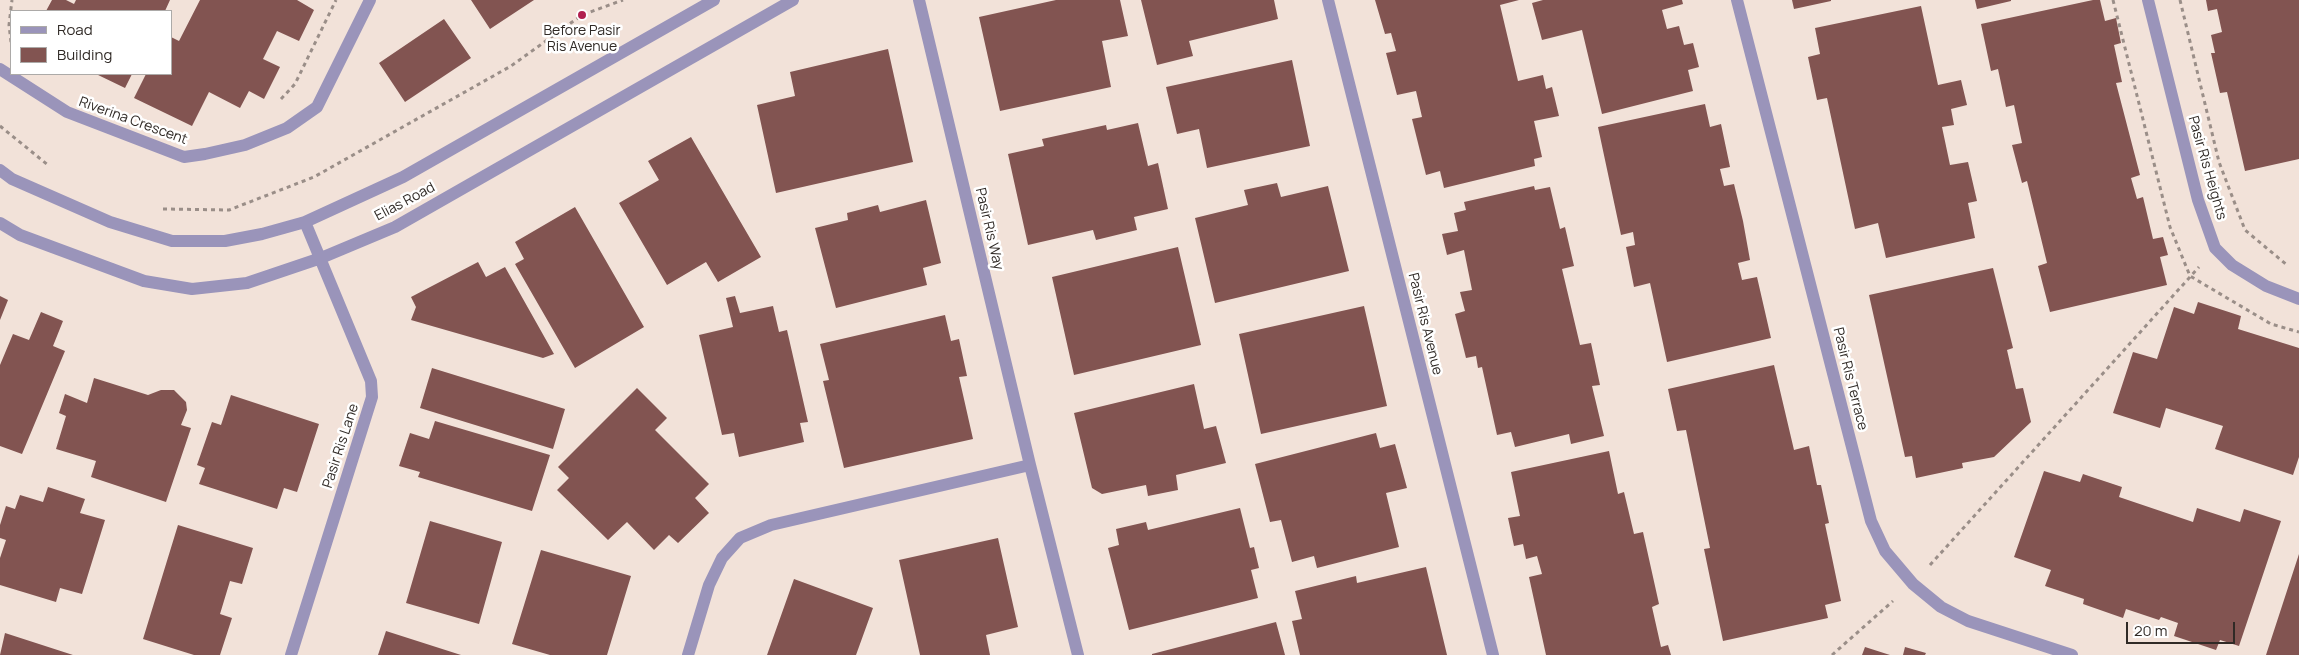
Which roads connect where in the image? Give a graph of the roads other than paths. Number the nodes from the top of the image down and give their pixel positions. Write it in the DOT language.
graph roads {
  1 [pos="370,0"];
  2 [pos="714,0"];
  3 [pos="793,0"];
  4 [pos="919,0"];
  5 [pos="1328,0"];
  6 [pos="1738,0"];
  7 [pos="2148,0"];
  8 [pos="0,69"];
  9 [pos="0,170"];
  10 [pos="305,222"];
  11 [pos="0,223"];
  12 [pos="320,258"];
  13 [pos="2299,299"];
  14 [pos="1030,465"];
  15 [pos="291,655"];
  16 [pos="688,655"];
  17 [pos="1078,655"];
  18 [pos="1493,655"];
  19 [pos="2072,655"];
  1 -- 8 [label="street, Riverina Crescent"];
  2 -- 10 [label="street, Elias Road"];
  3 -- 12 [label="street, Elias Road"];
  4 -- 14 [label="street, Pasir Ris Way"];
  5 -- 18 [label="street, Pasir Ris Avenue"];
  6 -- 19 [label="street, Pasir Ris Terrace"];
  7 -- 13 [label="street, Pasir Ris Heights"];
  9 -- 10 [label="street, Elias Road"];
  10 -- 12 [label="street, Pasir Ris Lane"];
  11 -- 12 [label="street, Elias Road"];
  12 -- 15 [label="street, Pasir Ris Lane"];
  14 -- 16 [label="street"];
  14 -- 17 [label="street, Pasir Ris Way"];
}
